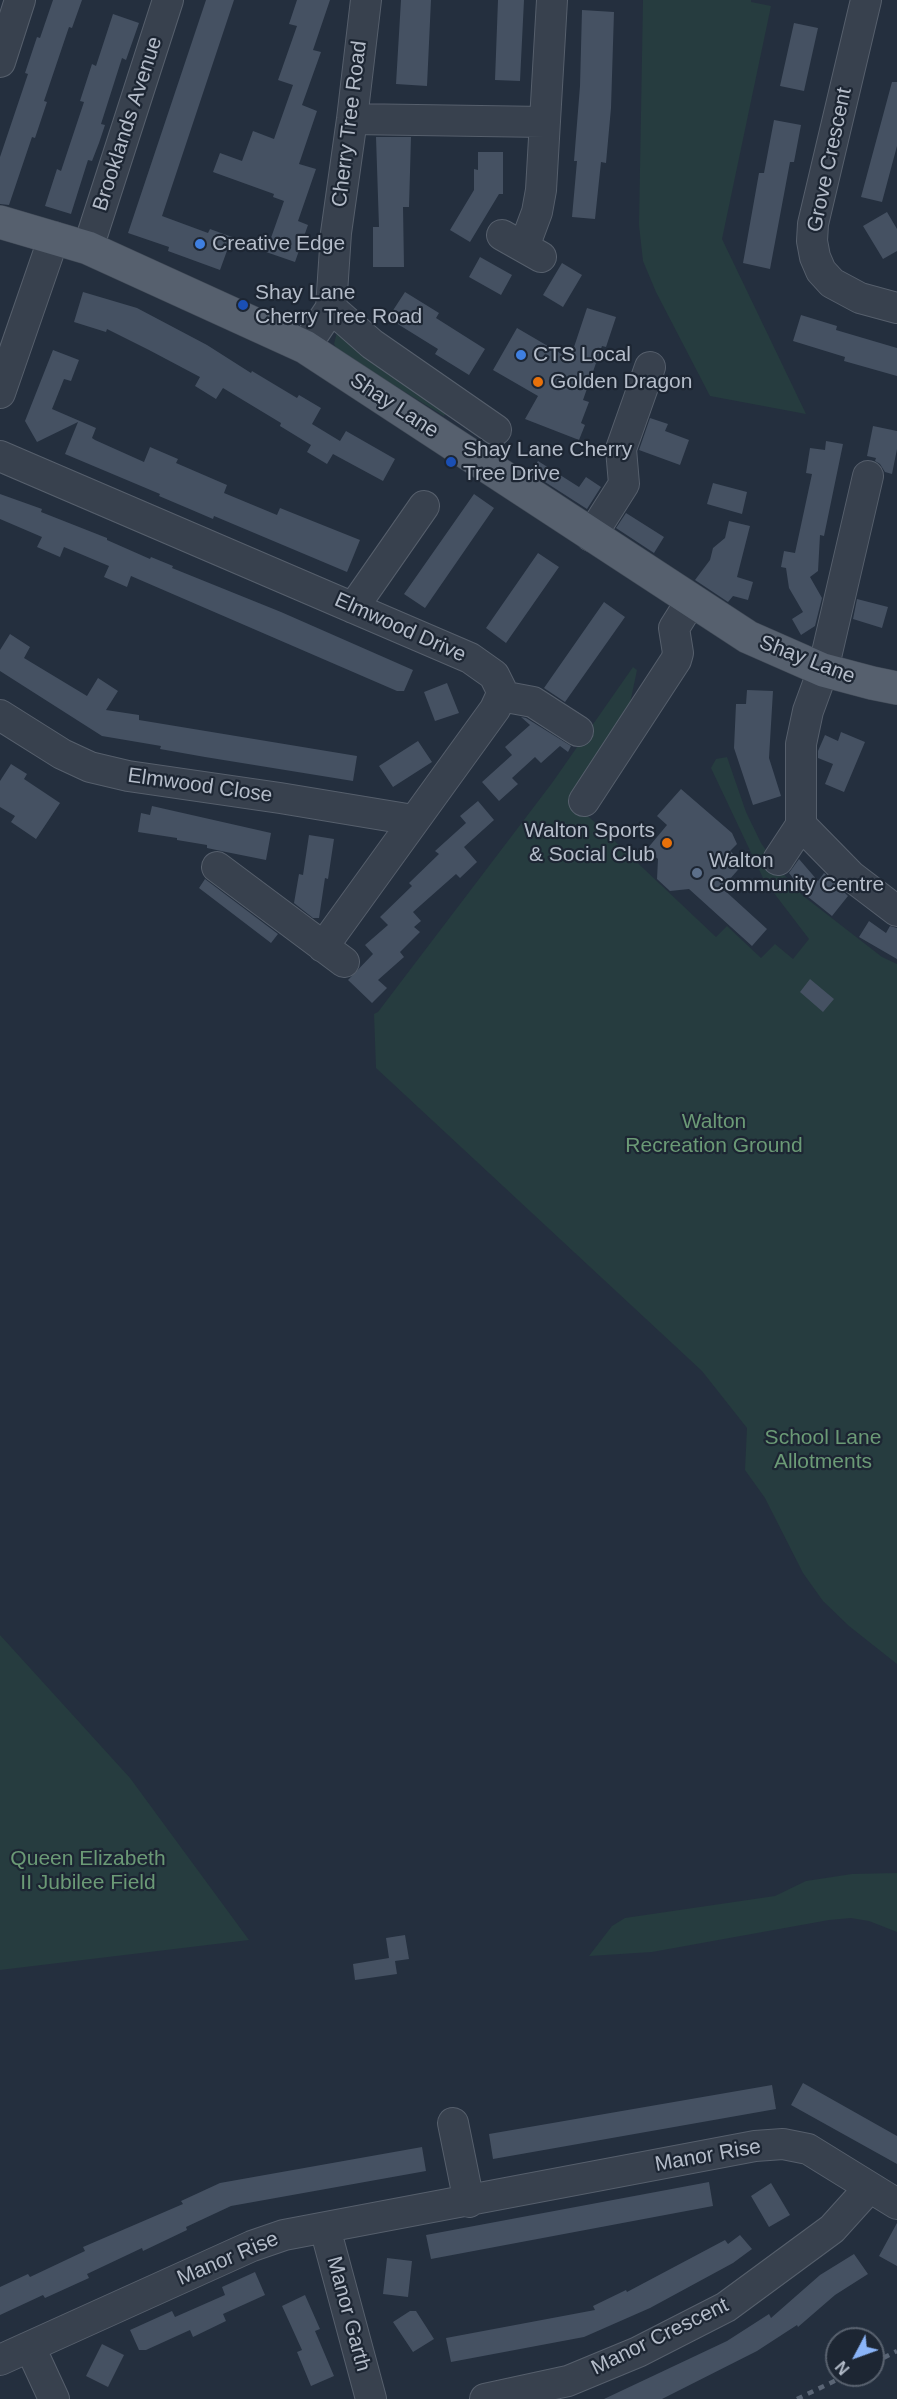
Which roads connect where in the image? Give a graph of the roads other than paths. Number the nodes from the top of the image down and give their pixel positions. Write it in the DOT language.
graph roads {
  1 [pos="20,0"];
  2 [pos="168,0"];
  3 [pos="366,0"];
  4 [pos="552,0"];
  5 [pos="866,0"];
  6 [pos="0,62"];
  7 [pos="352,118"];
  8 [pos="545,122"];
  9 [pos="0,222"];
  10 [pos="54,237"];
  11 [pos="522,246"];
  12 [pos="88,248"];
  13 [pos="331,308"];
  14 [pos="897,308"];
  15 [pos="304,347"];
  16 [pos="650,367"];
  17 [pos="0,393"];
  18 [pos="496,430"];
  19 [pos="0,456"];
  20 [pos="868,476"];
  21 [pos="424,506"];
  22 [pos="591,536"];
  23 [pos="691,601"];
  24 [pos="353,608"];
  25 [pos="823,670"];
  26 [pos="897,688"];
  27 [pos="501,696"];
  28 [pos="0,715"];
  29 [pos="578,731"];
  30 [pos="584,801"];
  31 [pos="413,820"];
  32 [pos="801,825"];
  33 [pos="778,860"];
  34 [pos="216,867"];
  35 [pos="897,911"];
  36 [pos="453,2123"];
  37 [pos="869,2188"];
  38 [pos="469,2202"];
  39 [pos="897,2204"];
  40 [pos="325,2228"];
  41 [pos="30,2347"];
  42 [pos="0,2360"];
  43 [pos="54,2399"];
  44 [pos="371,2399"];
  45 [pos="485,2399"];
  1 -- 6 [label="street"];
  2 -- 12 [label="street, Brooklands Avenue"];
  3 -- 7 [label="street, Cherry Tree Road"];
  4 -- 8 [label="street"];
  5 -- 14 [label="street, Grove Crescent"];
  7 -- 8 [label="street"];
  7 -- 13 [label="street, Cherry Tree Road"];
  8 -- 11 [label="street"];
  9 -- 10 [label="main road, Shay Lane"];
  10 -- 12 [label="main road, Shay Lane"];
  10 -- 17 [label="street"];
  12 -- 15 [label="main road, Shay Lane"];
  13 -- 15 [label="street"];
  13 -- 18 [label="street"];
  15 -- 22 [label="main road, Shay Lane"];
  16 -- 22 [label="street"];
  19 -- 24 [label="street, Elmwood Drive"];
  20 -- 25 [label="street"];
  21 -- 24 [label="street"];
  22 -- 23 [label="main road, Shay Lane"];
  23 -- 25 [label="main road, Shay Lane"];
  23 -- 30 [label="street"];
  24 -- 27 [label="street, Elmwood Drive"];
  25 -- 26 [label="main road, Shay Lane"];
  25 -- 32 [label="street"];
  27 -- 29 [label="street"];
  27 -- 31 [label="street"];
  28 -- 31 [label="street, Elmwood Close"];
  31 -- 34 [label="street"];
  32 -- 33 [label="street"];
  32 -- 35 [label="street"];
  36 -- 38 [label="street"];
  37 -- 38 [label="street, Manor Rise"];
  37 -- 39 [label="street, Manor Rise"];
  37 -- 45 [label="street, Manor Crescent"];
  38 -- 40 [label="street, Manor Rise"];
  40 -- 41 [label="street, Manor Rise"];
  40 -- 44 [label="street, Manor Garth"];
  41 -- 42 [label="street, Manor Rise"];
  41 -- 43 [label="street"];
}
